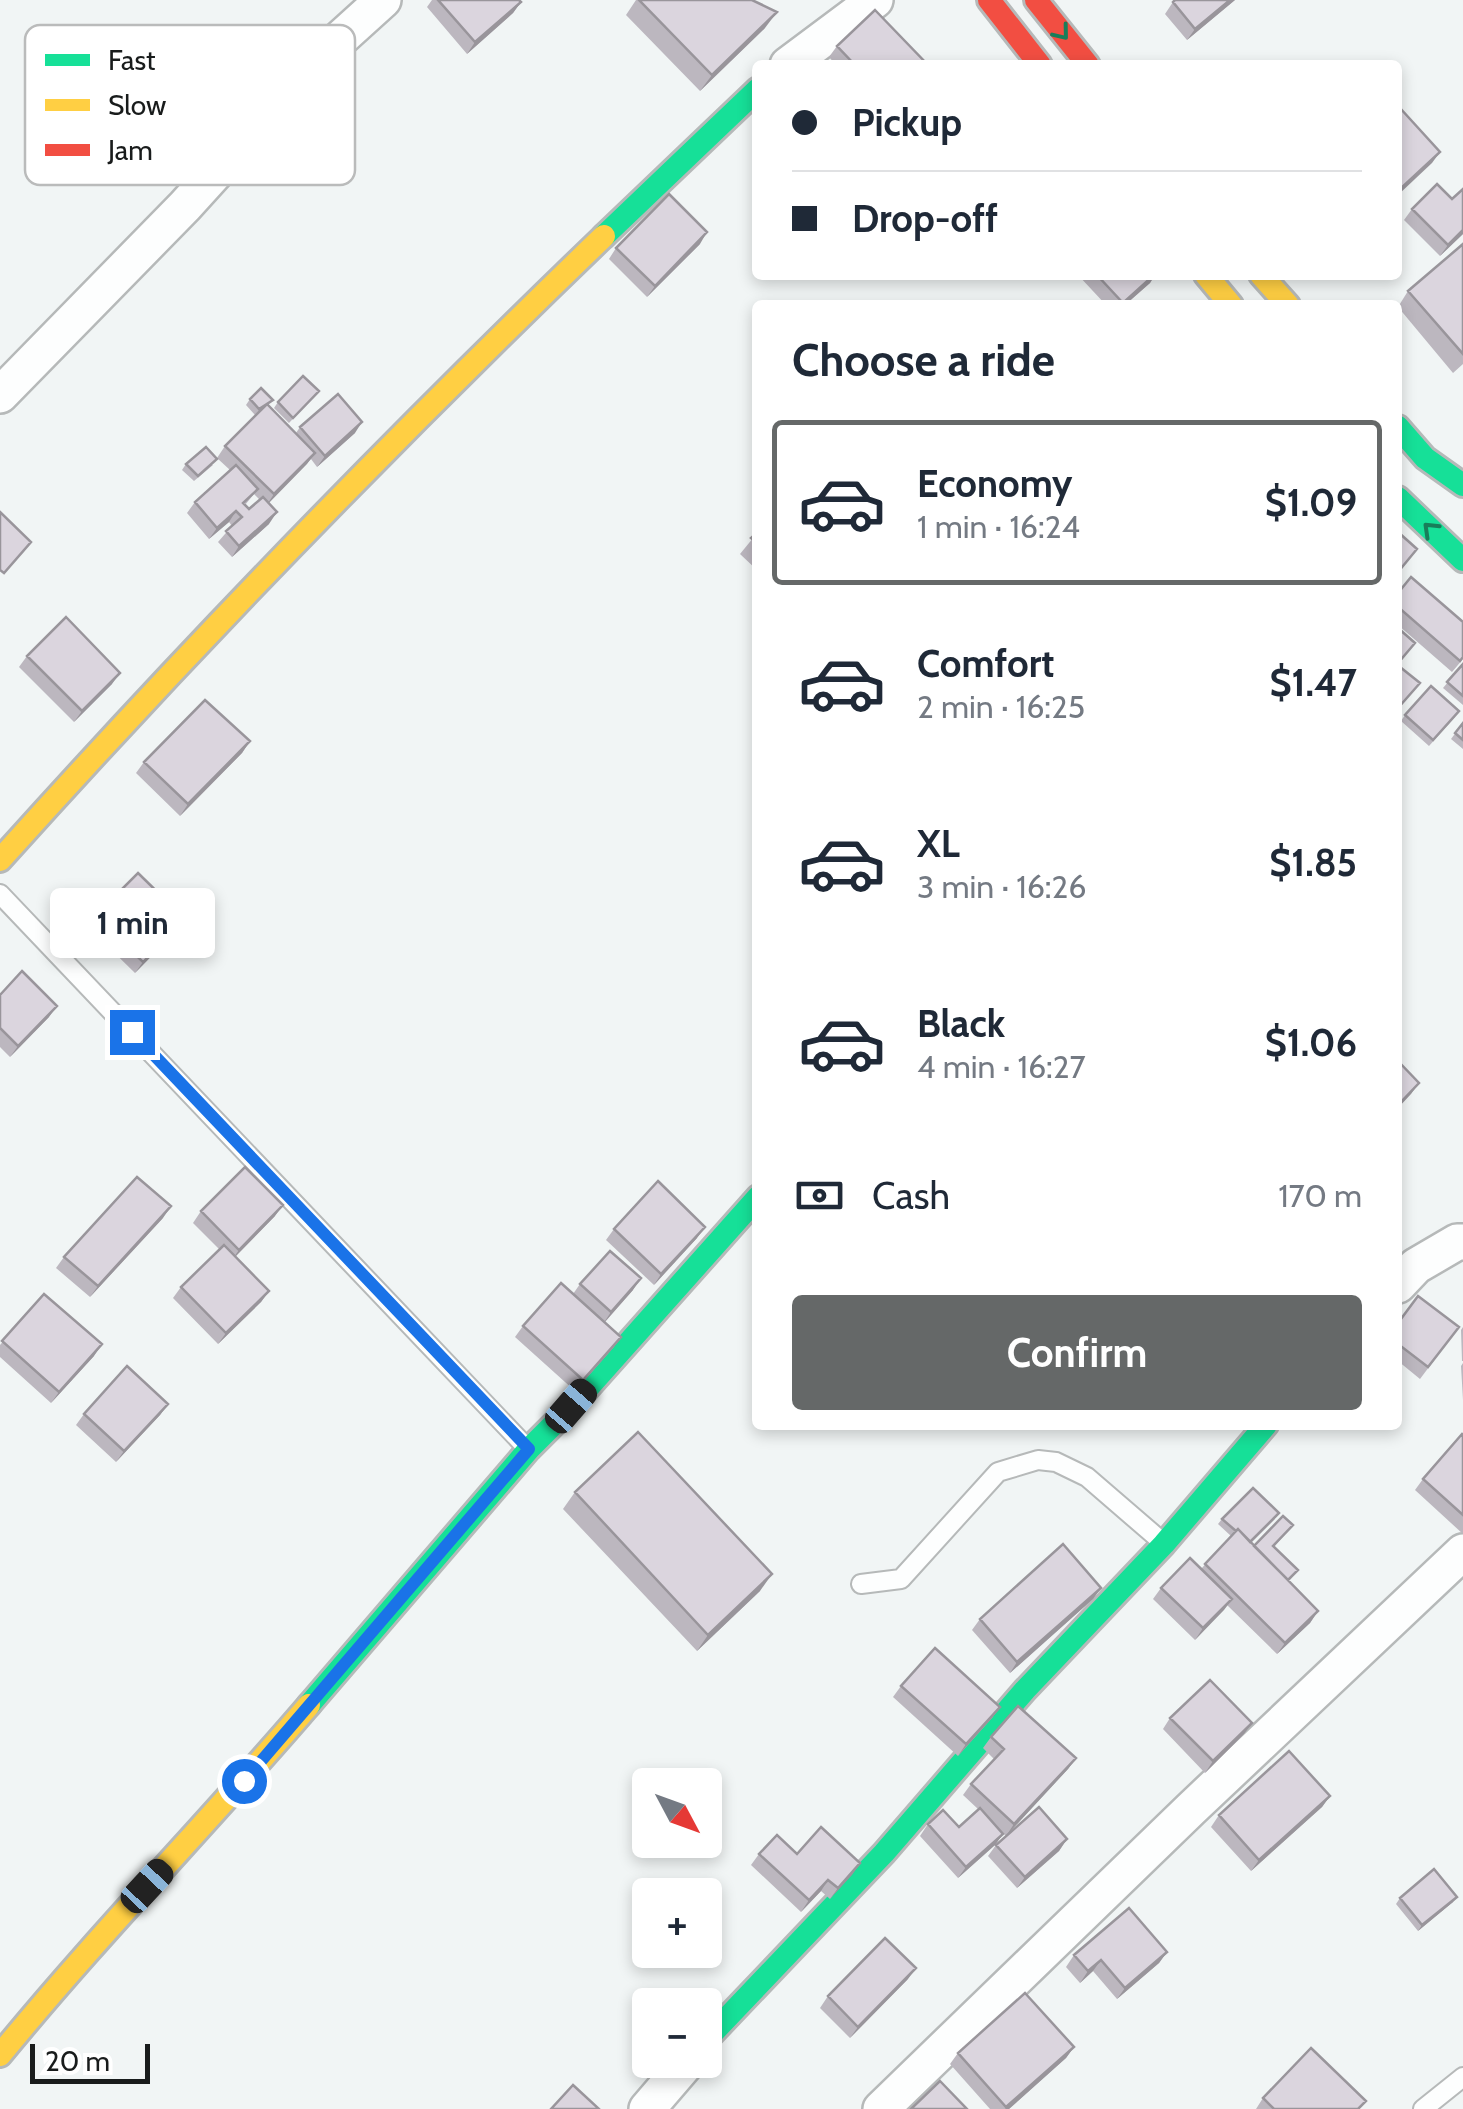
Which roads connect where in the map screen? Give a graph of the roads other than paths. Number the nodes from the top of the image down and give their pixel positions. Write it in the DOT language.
graph roads {
  1 [pos="383,0"];
  2 [pos="875,0"];
  3 [pos="989,0"];
  4 [pos="1036,0"];
  5 [pos="355,25"];
  6 [pos="795,60"];
  7 [pos="1036,60"];
  8 [pos="1084,60"];
  9 [pos="752,94"];
  10 [pos="204,185"];
  11 [pos="1210,280"];
  12 [pos="1266,280"];
  13 [pos="1227,300"];
  14 [pos="1284,300"];
  15 [pos="0,395"];
  16 [pos="1402,432"];
  17 [pos="1463,484"];
  18 [pos="1402,502"];
  19 [pos="1463,560"];
  20 [pos="0,860"];
  21 [pos="0,894"];
  22 [pos="752,1204"];
  23 [pos="1463,1242"];
  24 [pos="1402,1281"];
  25 [pos="1262,1430"];
  26 [pos="529,1449"];
  27 [pos="1164,1544"];
  28 [pos="1463,1552"];
  29 [pos="861,1584"];
  30 [pos="722,2023"];
  31 [pos="0,2055"];
  32 [pos="1463,2077"];
  33 [pos="674,2078"];
  34 [pos="647,2109"];
  35 [pos="881,2109"];
  36 [pos="1423,2109"];
  1 -- 5 [label="street"];
  2 -- 6 [label="street"];
  3 -- 7 [label="street"];
  4 -- 8 [label="street, one-way"];
  9 -- 20 [label="street"];
  10 -- 15 [label="street"];
  11 -- 13 [label="street"];
  12 -- 14 [label="street"];
  16 -- 17 [label="street"];
  19 -- 18 [label="street, one-way"];
  21 -- 26 [label="lane"];
  22 -- 26 [label="street"];
  23 -- 24 [label="street"];
  25 -- 27 [label="street"];
  26 -- 31 [label="street"];
  27 -- 29 [label="lane"];
  27 -- 30 [label="street"];
  28 -- 35 [label="street"];
  32 -- 36 [label="lane"];
  33 -- 34 [label="street"];
}
